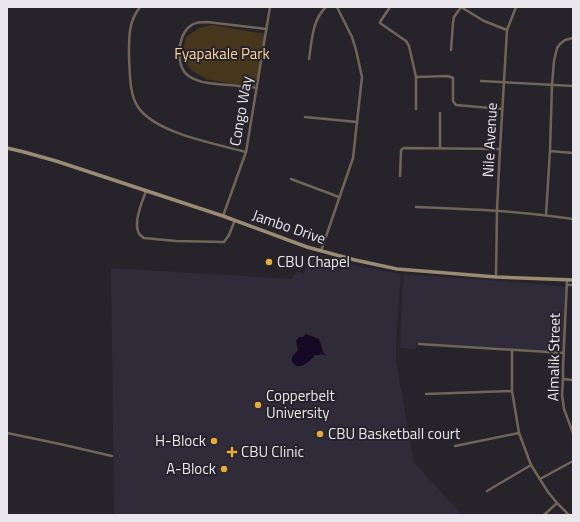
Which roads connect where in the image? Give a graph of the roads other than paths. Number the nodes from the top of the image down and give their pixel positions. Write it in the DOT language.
graph roads {
  1 [pos="140,7"];
  2 [pos="270,7"];
  3 [pos="326,7"];
  4 [pos="338,7"];
  5 [pos="390,7"];
  6 [pos="461,7"];
  7 [pos="516,7"];
  8 [pos="266,29"];
  9 [pos="507,30"];
  10 [pos="573,38"];
  11 [pos="451,50"];
  12 [pos="310,59"];
  13 [pos="416,77"];
  14 [pos="481,81"];
  15 [pos="504,82"];
  16 [pos="552,85"];
  17 [pos="573,86"];
  18 [pos="256,88"];
  19 [pos="416,109"];
  20 [pos="502,109"];
  21 [pos="440,113"];
  22 [pos="305,117"];
  23 [pos="357,122"];
  24 [pos="7,148"];
  25 [pos="440,148"];
  26 [pos="500,149"];
  27 [pos="550,151"];
  28 [pos="246,152"];
  29 [pos="573,153"];
  30 [pos="400,176"];
  31 [pos="291,179"];
  32 [pos="146,190"];
  33 [pos="339,196"];
  34 [pos="416,207"];
  35 [pos="497,210"];
  36 [pos="546,215"];
  37 [pos="223,216"];
  38 [pos="573,219"];
  39 [pos="235,220"];
  40 [pos="321,252"];
  41 [pos="496,276"];
  42 [pos="567,280"];
  43 [pos="573,280"];
  44 [pos="567,285"];
  45 [pos="573,285"];
  46 [pos="419,344"];
  47 [pos="512,350"];
  48 [pos="564,353"];
  49 [pos="563,379"];
  50 [pos="573,380"];
  51 [pos="512,391"];
  52 [pos="426,394"];
  53 [pos="7,433"];
  54 [pos="519,433"];
  55 [pos="573,433"];
  56 [pos="455,446"];
  57 [pos="112,456"];
  58 [pos="573,461"];
  59 [pos="531,465"];
  60 [pos="540,479"];
  61 [pos="487,491"];
  62 [pos="557,503"];
  63 [pos="544,515"];
  64 [pos="569,515"];
  1 -- 28 [label="street"];
  2 -- 8 [label="street, Congo Way"];
  3 -- 12 [label="street"];
  4 -- 23 [label="street"];
  5 -- 13 [label="street"];
  6 -- 9 [label="street"];
  6 -- 11 [label="street"];
  7 -- 9 [label="street, Nile Avenue"];
  8 -- 18 [label="street, Congo Way"];
  8 -- 18 [label="street"];
  9 -- 15 [label="street, Nile Avenue"];
  10 -- 16 [label="street"];
  13 -- 19 [label="street"];
  13 -- 20 [label="street"];
  14 -- 15 [label="street"];
  15 -- 16 [label="street"];
  15 -- 20 [label="street, Nile Avenue"];
  16 -- 17 [label="street"];
  16 -- 27 [label="street"];
  18 -- 28 [label="street, Congo Way"];
  20 -- 26 [label="street, Nile Avenue"];
  21 -- 25 [label="street"];
  22 -- 23 [label="street"];
  23 -- 33 [label="street"];
  24 -- 32 [label="main road, Jambo Drive"];
  25 -- 26 [label="street"];
  25 -- 30 [label="street"];
  26 -- 35 [label="street, Nile Avenue"];
  27 -- 29 [label="street"];
  27 -- 36 [label="street"];
  28 -- 37 [label="street, Congo Way"];
  31 -- 33 [label="street"];
  32 -- 37 [label="main road, Jambo Drive"];
  32 -- 39 [label="street"];
  33 -- 40 [label="street"];
  34 -- 35 [label="street"];
  35 -- 36 [label="street"];
  35 -- 41 [label="street, Nile Avenue"];
  36 -- 38 [label="street"];
  37 -- 39 [label="main road, Jambo Drive"];
  39 -- 40 [label="main road, Jambo Drive"];
  40 -- 41 [label="main road, Jambo Drive"];
  41 -- 42 [label="main road, Jambo Drive"];
  42 -- 43 [label="main road, Jambo Drive"];
  42 -- 44 [label="street, Almalik Street"];
  44 -- 45 [label="street"];
  44 -- 48 [label="street, Almalik Street"];
  46 -- 47 [label="street"];
  47 -- 48 [label="street"];
  47 -- 51 [label="street"];
  48 -- 49 [label="street, Almalik Street"];
  49 -- 50 [label="street"];
  49 -- 55 [label="street, Almalik Street"];
  51 -- 52 [label="street"];
  51 -- 54 [label="street"];
  53 -- 57 [label="street"];
  54 -- 56 [label="street"];
  54 -- 59 [label="street"];
  58 -- 60 [label="street"];
  59 -- 60 [label="street"];
  59 -- 61 [label="street"];
  60 -- 62 [label="street"];
  62 -- 63 [label="street"];
  62 -- 64 [label="street"];
}
